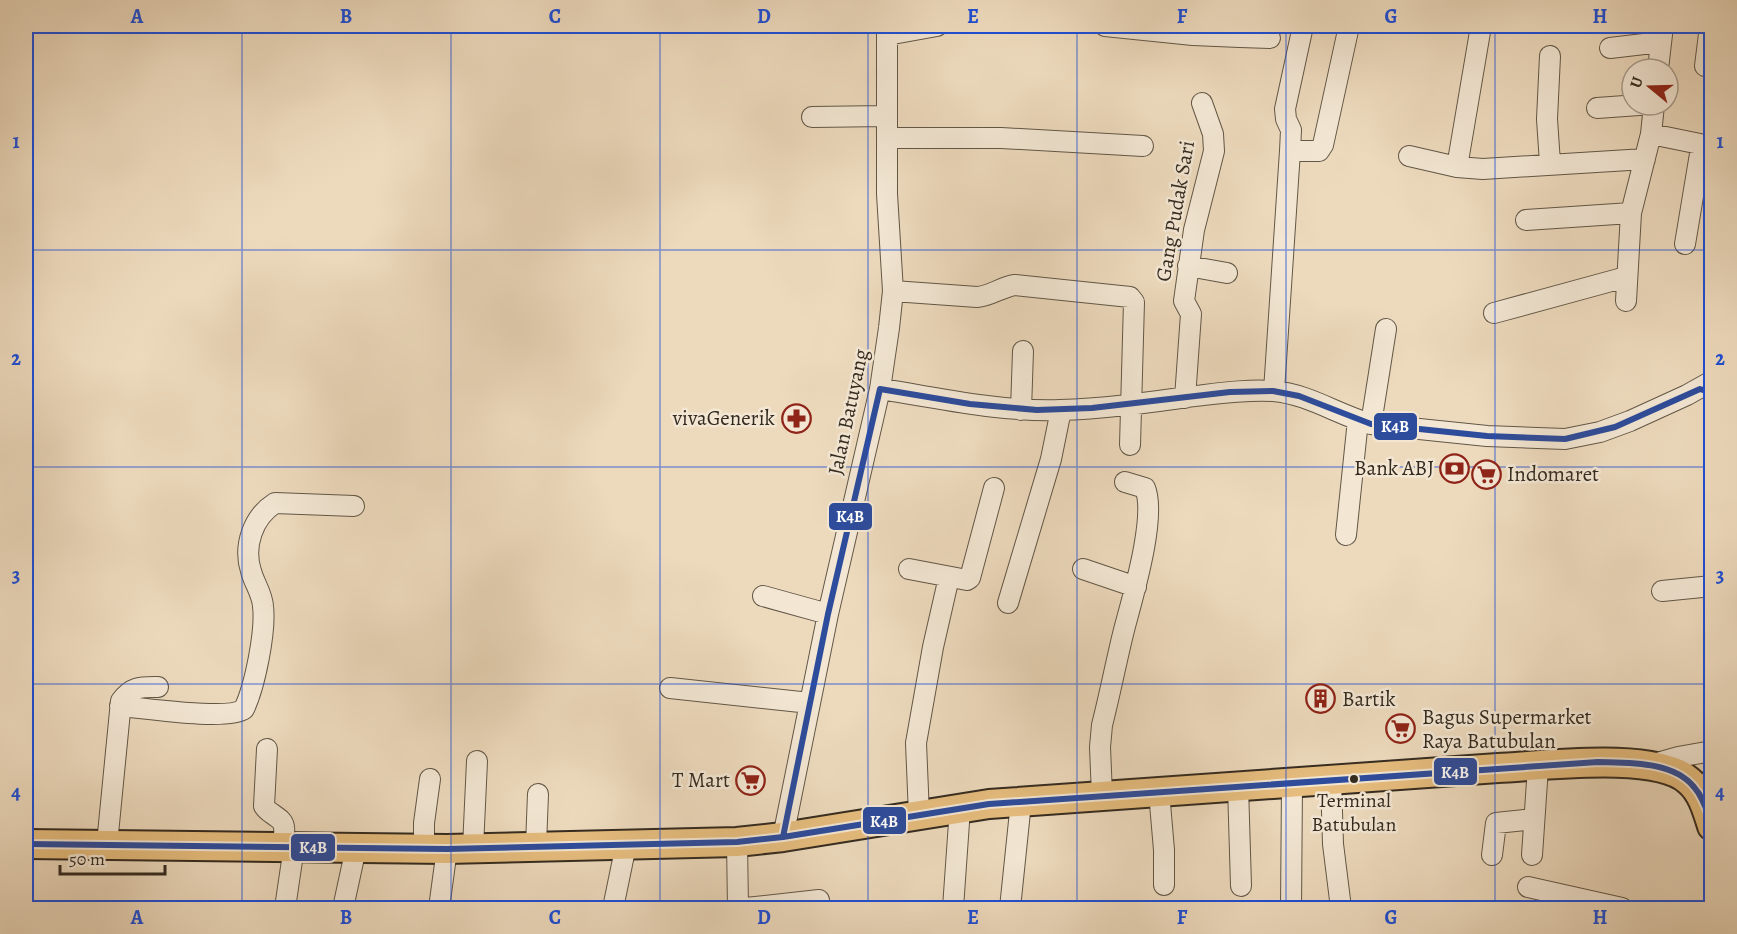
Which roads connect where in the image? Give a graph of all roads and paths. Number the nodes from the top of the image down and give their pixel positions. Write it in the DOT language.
graph roads {
  1 [pos="937,26"];
  2 [pos="1105,26"];
  3 [pos="1303,26"];
  4 [pos="1350,26"];
  5 [pos="1481,26"];
  6 [pos="1710,26"];
  7 [pos="1147,27"];
  8 [pos="887,30"];
  9 [pos="1240,31"];
  10 [pos="1662,34"];
  11 [pos="1270,38"];
  12 [pos="1610,48"];
  13 [pos="1550,56"];
  14 [pos="1659,57"];
  15 [pos="1705,66"];
  16 [pos="1202,103"];
  17 [pos="1620,106"];
  18 [pos="1597,108"];
  19 [pos="887,116"];
  20 [pos="812,117"];
  21 [pos="1653,117"];
  22 [pos="1651,134"];
  23 [pos="887,138"];
  24 [pos="1143,146"];
  25 [pos="1290,151"];
  26 [pos="1409,156"];
  27 [pos="1645,159"];
  28 [pos="1550,163"];
  29 [pos="1457,167"];
  30 [pos="1631,213"];
  31 [pos="1526,220"];
  32 [pos="1686,244"];
  33 [pos="1188,266"];
  34 [pos="1227,273"];
  35 [pos="1626,277"];
  36 [pos="892,291"];
  37 [pos="1626,301"];
  38 [pos="1494,312"];
  39 [pos="1386,329"];
  40 [pos="1023,351"];
  41 [pos="1708,388"];
  42 [pos="880,389"];
  43 [pos="1274,391"];
  44 [pos="1185,398"];
  45 [pos="1130,404"];
  46 [pos="1021,410"];
  47 [pos="1061,410"];
  48 [pos="1365,422"];
  49 [pos="1130,445"];
  50 [pos="1125,482"];
  51 [pos="994,488"];
  52 [pos="354,506"];
  53 [pos="1346,535"];
  54 [pos="1083,568"];
  55 [pos="909,569"];
  56 [pos="949,577"];
  57 [pos="1712,586"];
  58 [pos="1136,587"];
  59 [pos="1662,591"];
  60 [pos="763,596"];
  61 [pos="1008,603"];
  62 [pos="828,614"];
  63 [pos="158,687"];
  64 [pos="670,688"];
  65 [pos="810,704"];
  66 [pos="120,706"];
  67 [pos="267,749"];
  68 [pos="1712,751"];
  69 [pos="477,761"];
  70 [pos="1649,765"];
  71 [pos="1538,766"];
  72 [pos="1712,777"];
  73 [pos="430,780"];
  74 [pos="1331,780"];
  75 [pos="1292,784"];
  76 [pos="1238,786"];
  77 [pos="1159,792"];
  78 [pos="538,795"];
  79 [pos="1102,795"];
  80 [pos="1021,802"];
  81 [pos="960,808"];
  82 [pos="919,815"];
  83 [pos="1709,816"];
  84 [pos="1534,819"];
  85 [pos="783,837"];
  86 [pos="737,842"];
  87 [pos="26,844"];
  88 [pos="107,844"];
  89 [pos="626,844"];
  90 [pos="536,845"];
  91 [pos="288,847"];
  92 [pos="356,848"];
  93 [pos="448,848"];
  94 [pos="1492,855"];
  95 [pos="1532,855"];
  96 [pos="1164,885"];
  97 [pos="1240,886"];
  98 [pos="1528,887"];
  99 [pos="819,900"];
  100 [pos="285,909"];
  101 [pos="343,909"];
  102 [pos="439,909"];
  103 [pos="613,909"];
  104 [pos="738,909"];
  105 [pos="746,909"];
  106 [pos="953,909"];
  107 [pos="1010,909"];
  108 [pos="1291,909"];
  109 [pos="1341,909"];
  110 [pos="1622,909"];
  1 -- 8 [label="street"];
  2 -- 7 [label="street"];
  3 -- 25 [label="street"];
  4 -- 25 [label="street"];
  5 -- 29 [label="street"];
  6 -- 15 [label="street"];
  7 -- 9 [label="street"];
  8 -- 19 [label="street, Jalan Batuyang"];
  9 -- 11 [label="street"];
  10 -- 12 [label="street"];
  10 -- 14 [label="street"];
  13 -- 28 [label="street"];
  16 -- 33 [label="street, Gang Pudak Sari"];
  17 -- 18 [label="street"];
  19 -- 20 [label="street"];
  19 -- 23 [label="street, Jalan Batuyang"];
  21 -- 22 [label="street"];
  22 -- 27 [label="street"];
  22 -- 32 [label="street"];
  23 -- 24 [label="street"];
  23 -- 36 [label="street, Jalan Batuyang"];
  25 -- 43 [label="street"];
  26 -- 29 [label="street"];
  27 -- 28 [label="street"];
  27 -- 30 [label="street"];
  28 -- 29 [label="street"];
  30 -- 31 [label="street"];
  30 -- 35 [label="street"];
  33 -- 34 [label="street"];
  33 -- 44 [label="street, Gang Pudak Sari"];
  35 -- 37 [label="street"];
  35 -- 38 [label="street"];
  36 -- 42 [label="street, Jalan Batuyang"];
  36 -- 45 [label="street"];
  39 -- 48 [label="street"];
  40 -- 46 [label="street"];
  41 -- 48 [label="street"];
  42 -- 46 [label="street"];
  42 -- 62 [label="street, Jalan Batuyang"];
  43 -- 44 [label="street"];
  43 -- 48 [label="street"];
  44 -- 45 [label="street"];
  45 -- 47 [label="street"];
  45 -- 49 [label="street"];
  46 -- 47 [label="street"];
  47 -- 61 [label="street"];
  48 -- 53 [label="street"];
  50 -- 58 [label="street"];
  51 -- 56 [label="street"];
  52 -- 66 [label="street"];
  54 -- 58 [label="street"];
  55 -- 56 [label="street"];
  56 -- 82 [label="street"];
  57 -- 59 [label="street"];
  58 -- 79 [label="street"];
  60 -- 62 [label="street"];
  62 -- 65 [label="street, Jalan Batuyang"];
  63 -- 66 [label="street"];
  64 -- 65 [label="street"];
  65 -- 85 [label="street, Jalan Batuyang"];
  66 -- 88 [label="street"];
  67 -- 91 [label="street"];
  68 -- 70 [label="street"];
  69 -- 93 [label="street"];
  70 -- 71 [label="highway"];
  70 -- 83 [label="highway"];
  71 -- 74 [label="highway"];
  71 -- 84 [label="street"];
  72 -- 83 [label="street"];
  73 -- 93 [label="street"];
  74 -- 75 [label="highway"];
  74 -- 109 [label="street"];
  75 -- 76 [label="highway"];
  75 -- 108 [label="street"];
  76 -- 77 [label="highway"];
  76 -- 97 [label="street"];
  77 -- 79 [label="highway"];
  77 -- 96 [label="street"];
  78 -- 90 [label="street"];
  79 -- 80 [label="highway"];
  80 -- 81 [label="highway"];
  80 -- 107 [label="street"];
  81 -- 82 [label="highway"];
  81 -- 106 [label="street"];
  82 -- 85 [label="highway"];
  84 -- 94 [label="street"];
  84 -- 95 [label="street"];
  85 -- 86 [label="highway"];
  86 -- 89 [label="highway"];
  86 -- 104 [label="street"];
  87 -- 88 [label="highway"];
  88 -- 91 [label="highway"];
  89 -- 90 [label="highway"];
  89 -- 103 [label="street"];
  90 -- 93 [label="highway"];
  91 -- 92 [label="highway"];
  91 -- 100 [label="street"];
  92 -- 93 [label="highway"];
  92 -- 101 [label="street"];
  93 -- 102 [label="street"];
  98 -- 110 [label="street"];
  99 -- 105 [label="street"];
}
